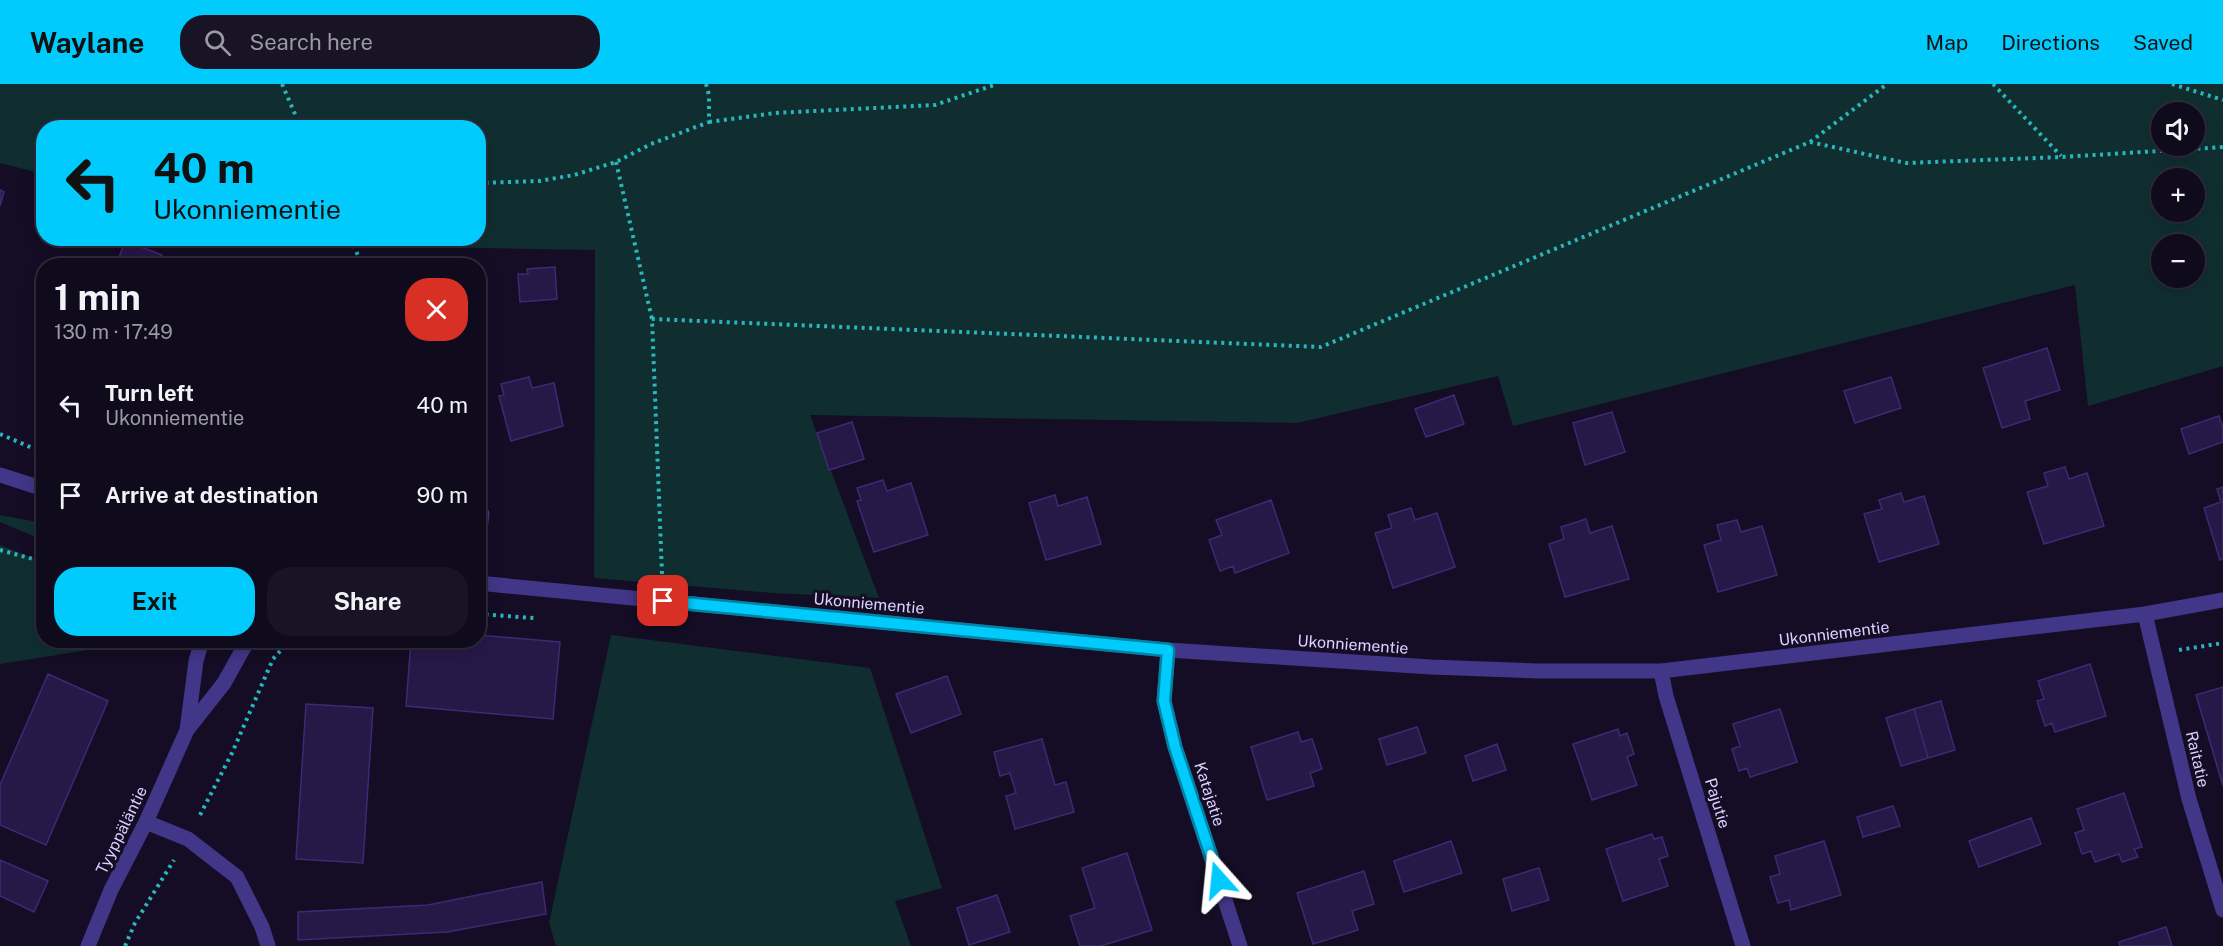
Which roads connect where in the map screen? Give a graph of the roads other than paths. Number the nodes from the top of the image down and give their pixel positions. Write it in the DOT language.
graph roads {
  1 [pos="0,475"];
  2 [pos="36,486"];
  3 [pos="486,585"];
  4 [pos="2223,600"];
  5 [pos="2145,614"];
  6 [pos="200,648"];
  7 [pos="244,648"];
  8 [pos="1168,650"];
  9 [pos="1660,671"];
  10 [pos="187,730"];
  11 [pos="146,822"];
  12 [pos="2223,910"];
  13 [pos="88,946"];
  14 [pos="268,946"];
  15 [pos="1240,946"];
  16 [pos="1743,946"];
  1 -- 2 [label="street"];
  3 -- 8 [label="street, Ukonniementie"];
  4 -- 5 [label="street, Ukonniementie"];
  5 -- 9 [label="street, Ukonniementie"];
  5 -- 12 [label="street, Raitatie"];
  6 -- 10 [label="street, Tyyppäläntie"];
  7 -- 10 [label="street, Tyyppäläntie"];
  8 -- 9 [label="street, Ukonniementie"];
  8 -- 15 [label="street, Katajatie"];
  9 -- 16 [label="street, Pajutie"];
  10 -- 11 [label="street, Tyyppäläntie"];
  11 -- 13 [label="street, Tyyppäläntie"];
  11 -- 14 [label="street"];
}
